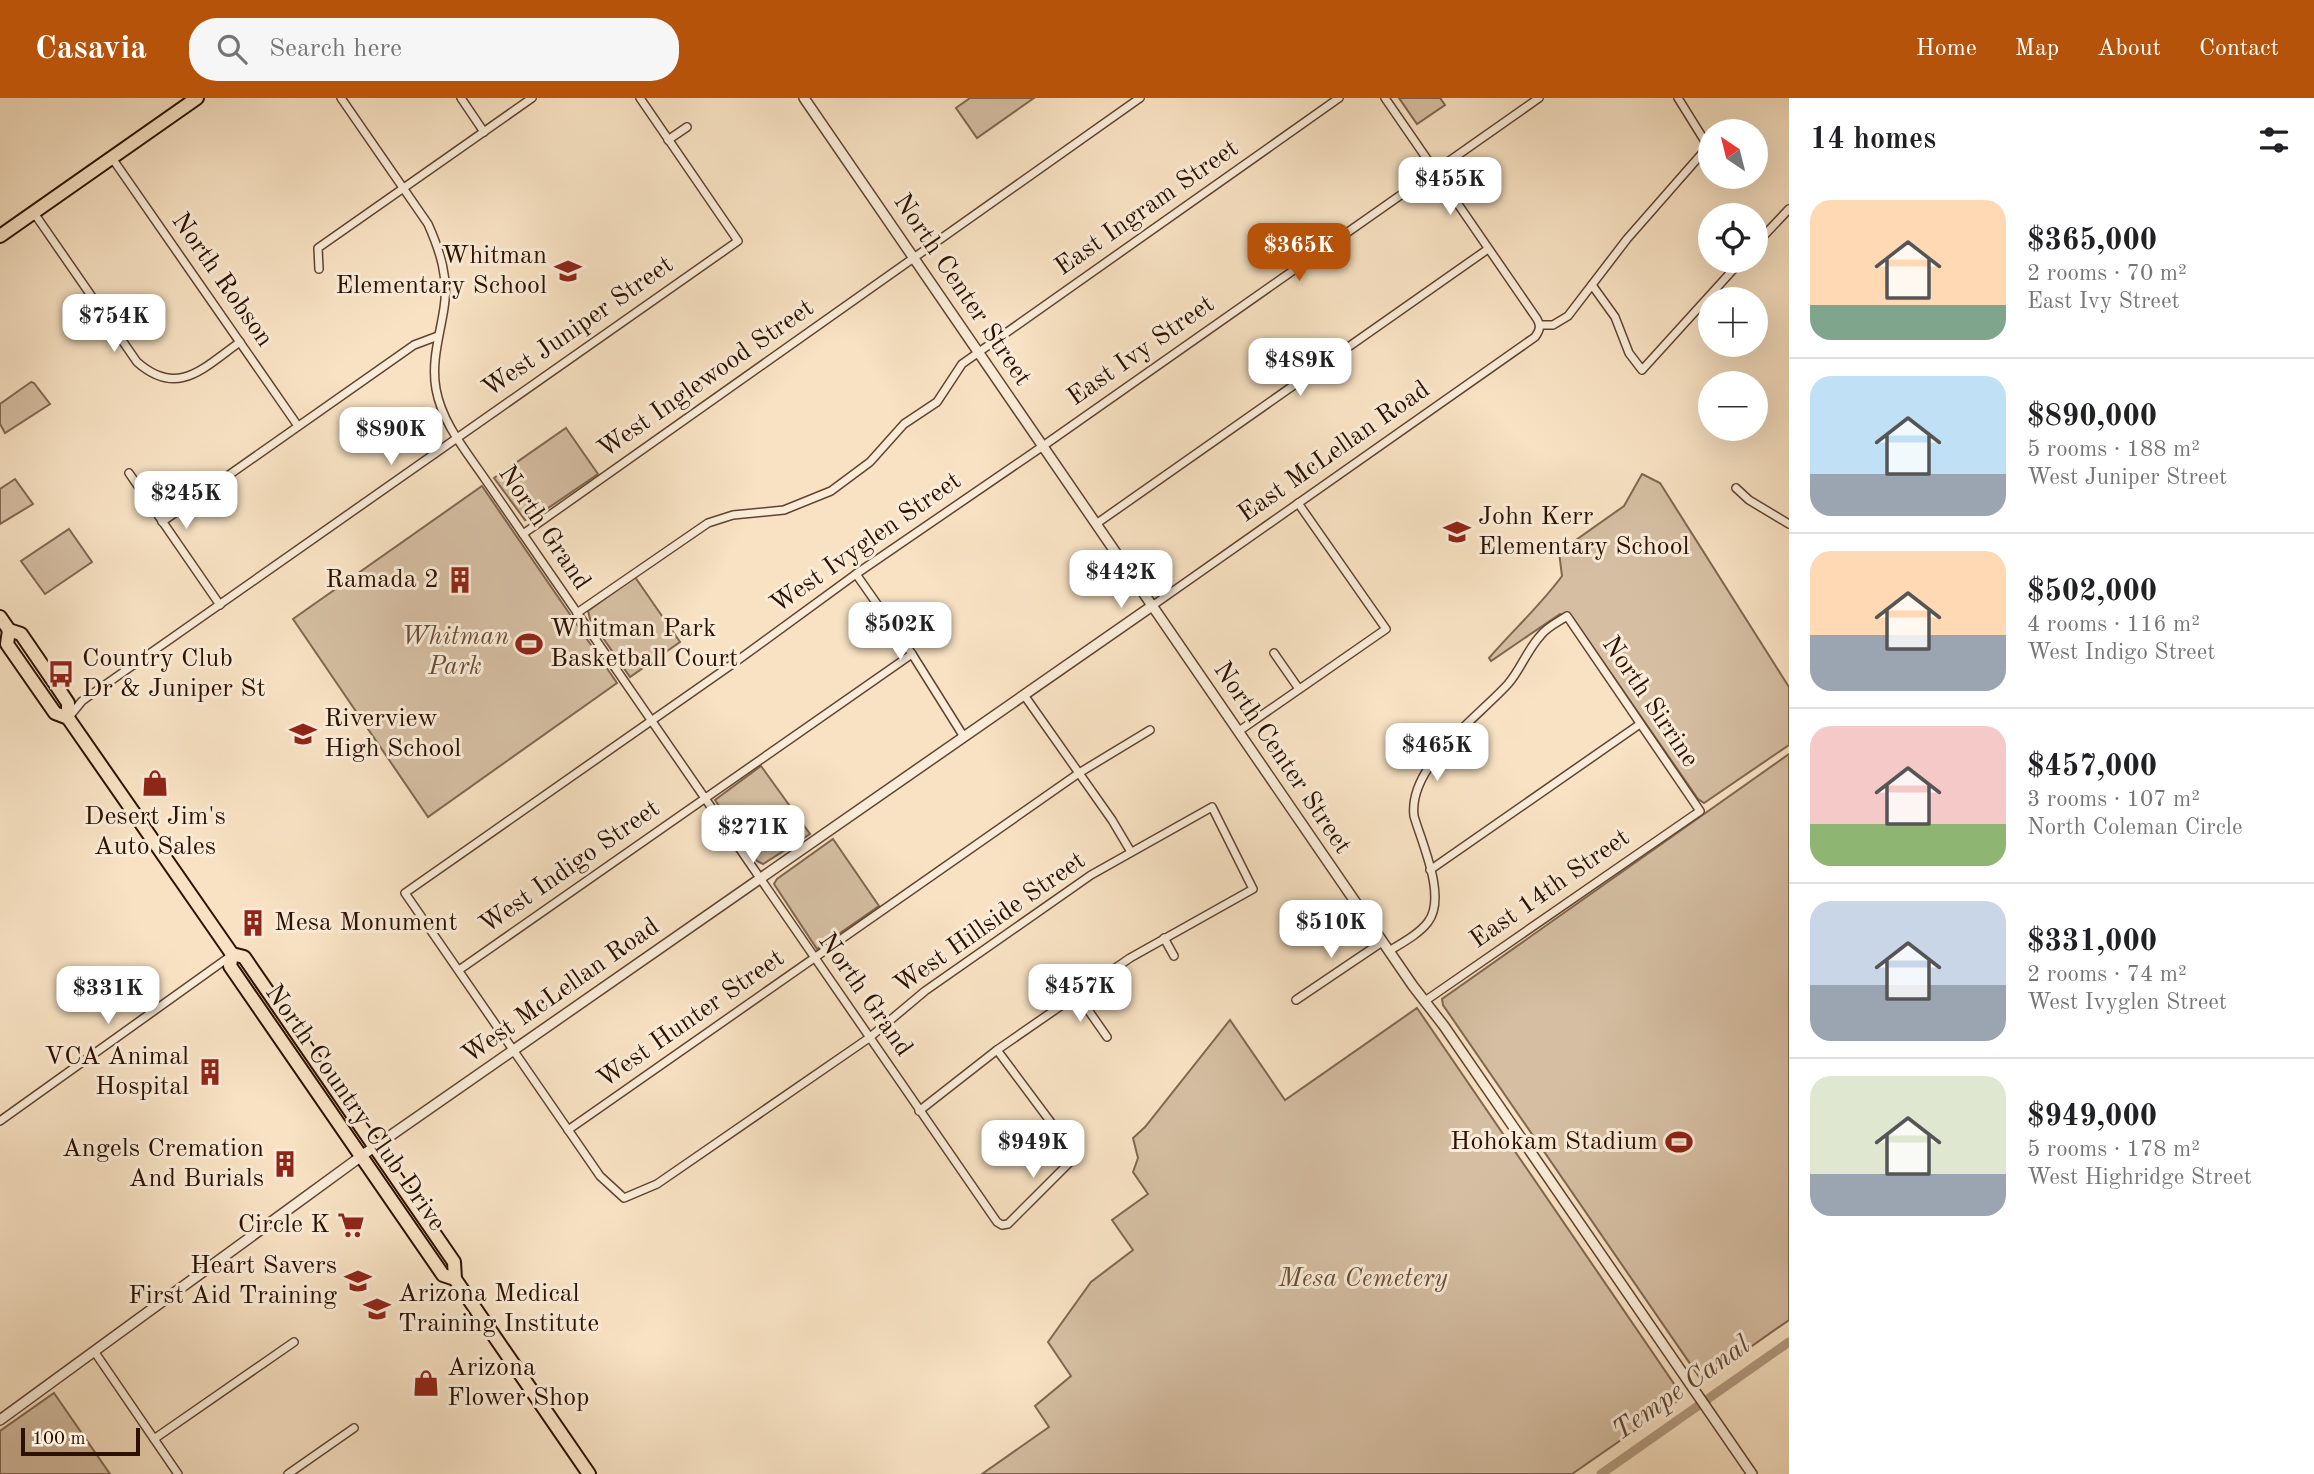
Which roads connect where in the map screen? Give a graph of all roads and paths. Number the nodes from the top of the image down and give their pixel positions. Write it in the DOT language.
graph roads {
  1 [pos="197,98"];
  2 [pos="341,98"];
  3 [pos="461,98"];
  4 [pos="532,98"];
  5 [pos="640,98"];
  6 [pos="804,98"];
  7 [pos="1140,98"];
  8 [pos="1339,98"];
  9 [pos="1385,98"];
  10 [pos="1539,98"];
  11 [pos="1678,98"];
  12 [pos="687,127"];
  13 [pos="484,132"];
  14 [pos="668,140"];
  15 [pos="112,158"];
  16 [pos="1435,171"];
  17 [pos="404,188"];
  18 [pos="1789,209"];
  19 [pos="34,213"];
  20 [pos="1768,231"];
  21 [pos="0,236"];
  22 [pos="1488,248"];
  23 [pos="914,257"];
  24 [pos="319,269"];
  25 [pos="1730,273"];
  26 [pos="1592,285"];
  27 [pos="1539,328"];
  28 [pos="438,336"];
  29 [pos="240,342"];
  30 [pos="979,352"];
  31 [pos="298,426"];
  32 [pos="457,438"];
  33 [pos="1043,446"];
  34 [pos="129,473"];
  35 [pos="1737,488"];
  36 [pos="1298,503"];
  37 [pos="162,522"];
  38 [pos="1096,524"];
  39 [pos="1789,524"];
  40 [pos="523,534"];
  41 [pos="856,574"];
  42 [pos="220,605"];
  43 [pos="1152,606"];
  44 [pos="577,612"];
  45 [pos="0,617"];
  46 [pos="1274,653"];
  47 [pos="912,654"];
  48 [pos="1299,689"];
  49 [pos="1024,695"];
  50 [pos="68,718"];
  51 [pos="651,721"];
  52 [pos="1640,724"];
  53 [pos="1150,730"];
  54 [pos="1239,731"];
  55 [pos="964,737"];
  56 [pos="1079,773"];
  57 [pos="704,799"];
  58 [pos="1700,811"];
  59 [pos="1131,852"];
  60 [pos="1430,870"];
  61 [pos="759,878"];
  62 [pos="1164,938"];
  63 [pos="1382,942"];
  64 [pos="1389,951"];
  65 [pos="232,954"];
  66 [pos="1174,956"];
  67 [pos="815,959"];
  68 [pos="459,970"];
  69 [pos="1077,994"];
  70 [pos="1296,1000"];
  71 [pos="1425,1002"];
  72 [pos="1107,1037"];
  73 [pos="869,1038"];
  74 [pos="513,1050"];
  75 [pos="997,1050"];
  76 [pos="919,1111"];
  77 [pos="0,1121"];
  78 [pos="568,1130"];
  79 [pos="374,1147"];
  80 [pos="361,1157"];
  81 [pos="455,1279"];
  82 [pos="294,1342"];
  83 [pos="94,1351"];
  84 [pos="0,1420"];
  85 [pos="354,1428"];
  86 [pos="154,1439"];
  87 [pos="178,1474"];
  88 [pos="288,1474"];
  89 [pos="589,1474"];
  90 [pos="1752,1474"];
  1 -- 15 [label="main road"];
  2 -- 17 [label="street, North Grand"];
  3 -- 13 [label="street"];
  4 -- 13 [label="street"];
  5 -- 14 [label="street"];
  6 -- 23 [label="street, North Center Street"];
  7 -- 23 [label="street, West Inglewood Street"];
  8 -- 30 [label="street, East Ingram Street"];
  9 -- 16 [label="street"];
  10 -- 16 [label="street, East Ivy Street"];
  11 -- 26 [label="street, East McLellan Road"];
  12 -- 14 [label="street"];
  13 -- 17 [label="street"];
  14 -- 32 [label="street, West Juniper Street"];
  15 -- 19 [label="main road"];
  15 -- 29 [label="street, North Robson"];
  16 -- 22 [label="street"];
  16 -- 33 [label="street, East Ivy Street"];
  17 -- 24 [label="street"];
  17 -- 28 [label="street, North Grand"];
  18 -- 20 [label="street"];
  19 -- 21 [label="main road"];
  19 -- 29 [label="street"];
  22 -- 27 [label="street"];
  22 -- 38 [label="street"];
  23 -- 30 [label="street, North Center Street"];
  23 -- 40 [label="street, West Inglewood Street"];
  25 -- 26 [label="street"];
  26 -- 27 [label="street, East McLellan Road"];
  27 -- 36 [label="street, East McLellan Road"];
  28 -- 31 [label="street"];
  28 -- 32 [label="street, North Grand"];
  29 -- 31 [label="street, North Robson"];
  30 -- 33 [label="street, North Center Street"];
  30 -- 44 [label="street, East Ingram Street"];
  31 -- 37 [label="street"];
  32 -- 40 [label="street, North Grand"];
  32 -- 42 [label="street, West Juniper Street"];
  33 -- 38 [label="street, North Center Street"];
  33 -- 41 [label="street, West Ivyglen Street"];
  34 -- 37 [label="street"];
  35 -- 39 [label="street"];
  36 -- 43 [label="street, East McLellan Road"];
  36 -- 48 [label="street"];
  37 -- 42 [label="street"];
  38 -- 43 [label="street, North Center Street"];
  40 -- 44 [label="street, North Grand"];
  41 -- 47 [label="street"];
  41 -- 51 [label="street, West Ivyglen Street"];
  42 -- 50 [label="street, West Juniper Street"];
  43 -- 49 [label="street, West McLellan Road"];
  43 -- 54 [label="street, North Center Street"];
  44 -- 51 [label="street, North Grand"];
  45 -- 50 [label="main road, North Country Club Drive"];
  46 -- 48 [label="street"];
  47 -- 55 [label="street"];
  47 -- 57 [label="street, West Indigo Street"];
  48 -- 54 [label="street"];
  49 -- 55 [label="street, West McLellan Road"];
  49 -- 56 [label="street"];
  50 -- 65 [label="main road, North Country Club Drive"];
  51 -- 57 [label="street, North Grand"];
  51 -- 68 [label="street, West Ivyglen Street"];
  52 -- 58 [label="street, North Sirrine"];
  52 -- 60 [label="street"];
  52 -- 60 [label="street, North Sirrine"];
  53 -- 56 [label="street, West Hunter Street"];
  54 -- 63 [label="street, North Center Street"];
  55 -- 61 [label="street, West McLellan Road"];
  56 -- 59 [label="street"];
  56 -- 67 [label="street, West Hunter Street"];
  57 -- 61 [label="street, North Grand"];
  57 -- 68 [label="street, West Indigo Street"];
  58 -- 71 [label="street, East 14th Street"];
  59 -- 62 [label="street, West Hillside Street"];
  59 -- 73 [label="street, West Hillside Street"];
  60 -- 64 [label="street"];
  61 -- 67 [label="street, North Grand"];
  61 -- 74 [label="street, West McLellan Road"];
  62 -- 66 [label="street"];
  62 -- 69 [label="street"];
  63 -- 64 [label="street, North Center Street"];
  63 -- 70 [label="street"];
  64 -- 71 [label="street, North Center Street"];
  65 -- 77 [label="street"];
  65 -- 79 [label="main road, North Country Club Drive"];
  65 -- 80 [label="main road, North Country Club Drive"];
  67 -- 73 [label="street, North Grand"];
  67 -- 78 [label="street, West Hunter Street"];
  68 -- 74 [label="street"];
  69 -- 72 [label="street"];
  69 -- 75 [label="street"];
  71 -- 90 [label="street, North Center Street"];
  73 -- 76 [label="street, North Grand"];
  73 -- 78 [label="street, West Hillside Street"];
  74 -- 78 [label="street"];
  74 -- 79 [label="street, West McLellan Road"];
  75 -- 76 [label="street"];
  75 -- 76 [label="street, North Grand"];
  79 -- 80 [label="street, West McLellan Road"];
  79 -- 81 [label="main road, North Country Club Drive"];
  80 -- 81 [label="main road, North Country Club Drive"];
  80 -- 83 [label="street, West McLellan Road"];
  81 -- 89 [label="main road, North Country Club Drive"];
  82 -- 86 [label="street"];
  83 -- 84 [label="street, West McLellan Road"];
  83 -- 86 [label="street"];
  85 -- 88 [label="street"];
  86 -- 87 [label="street"];
}
